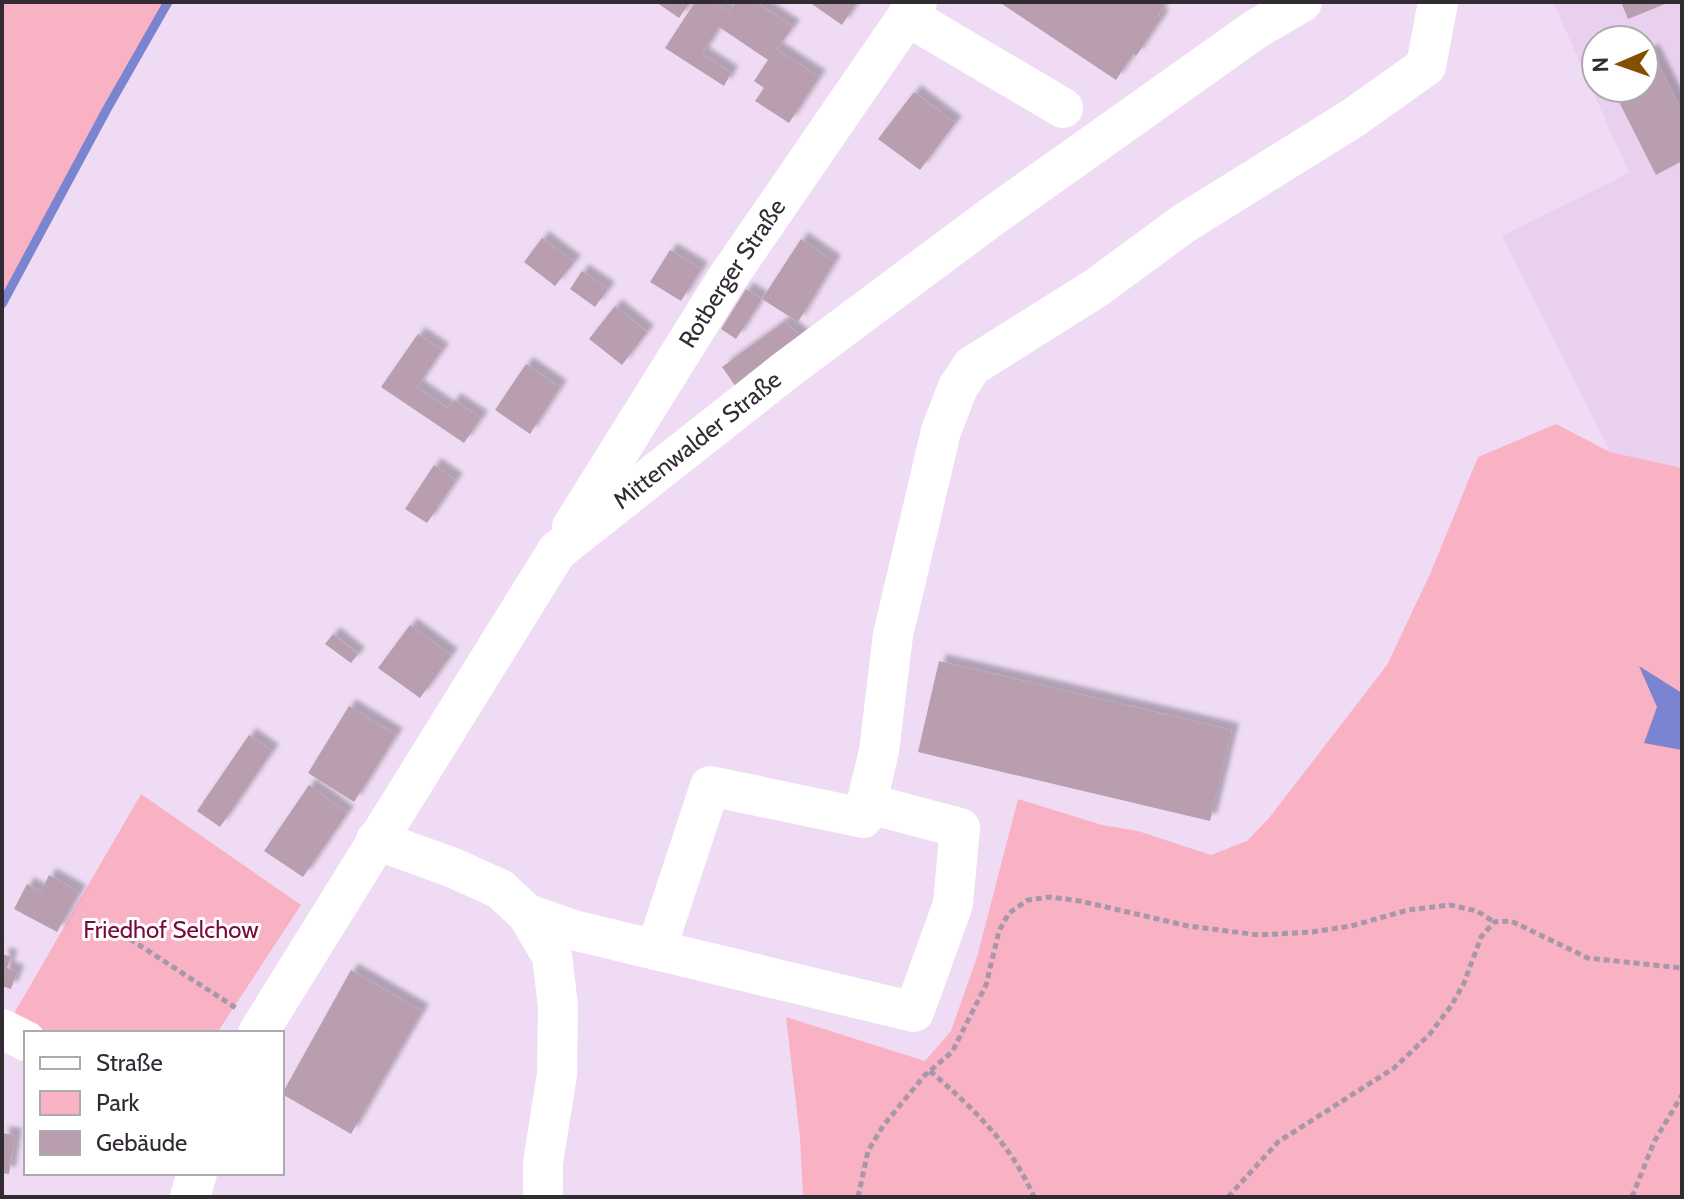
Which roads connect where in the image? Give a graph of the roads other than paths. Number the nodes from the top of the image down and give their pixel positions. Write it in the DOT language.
graph roads {
  1 [pos="1302,2"];
  2 [pos="1438,2"];
  3 [pos="912,9"];
  4 [pos="1063,108"];
  5 [pos="557,551"];
  6 [pos="866,803"];
  7 [pos="376,840"];
  8 [pos="527,914"];
  9 [pos="656,950"];
  10 [pos="2,1029"];
  11 [pos="260,1029"];
  12 [pos="24,1040"];
  13 [pos="196,1175"];
  14 [pos="190,1197"];
  15 [pos="543,1197"];
  1 -- 5 [label="street, Mittenwalder Straße"];
  2 -- 6 [label="street"];
  3 -- 4 [label="street"];
  3 -- 5 [label="street, Rotberger Straße"];
  5 -- 7 [label="street, Mittenwalder Straße"];
  6 -- 9 [label="street"];
  6 -- 9 [label="street"];
  7 -- 8 [label="street"];
  7 -- 11 [label="street, Mittenwalder Straße"];
  8 -- 9 [label="street"];
  8 -- 15 [label="street"];
  10 -- 12 [label="street"];
  13 -- 14 [label="street"];
}
